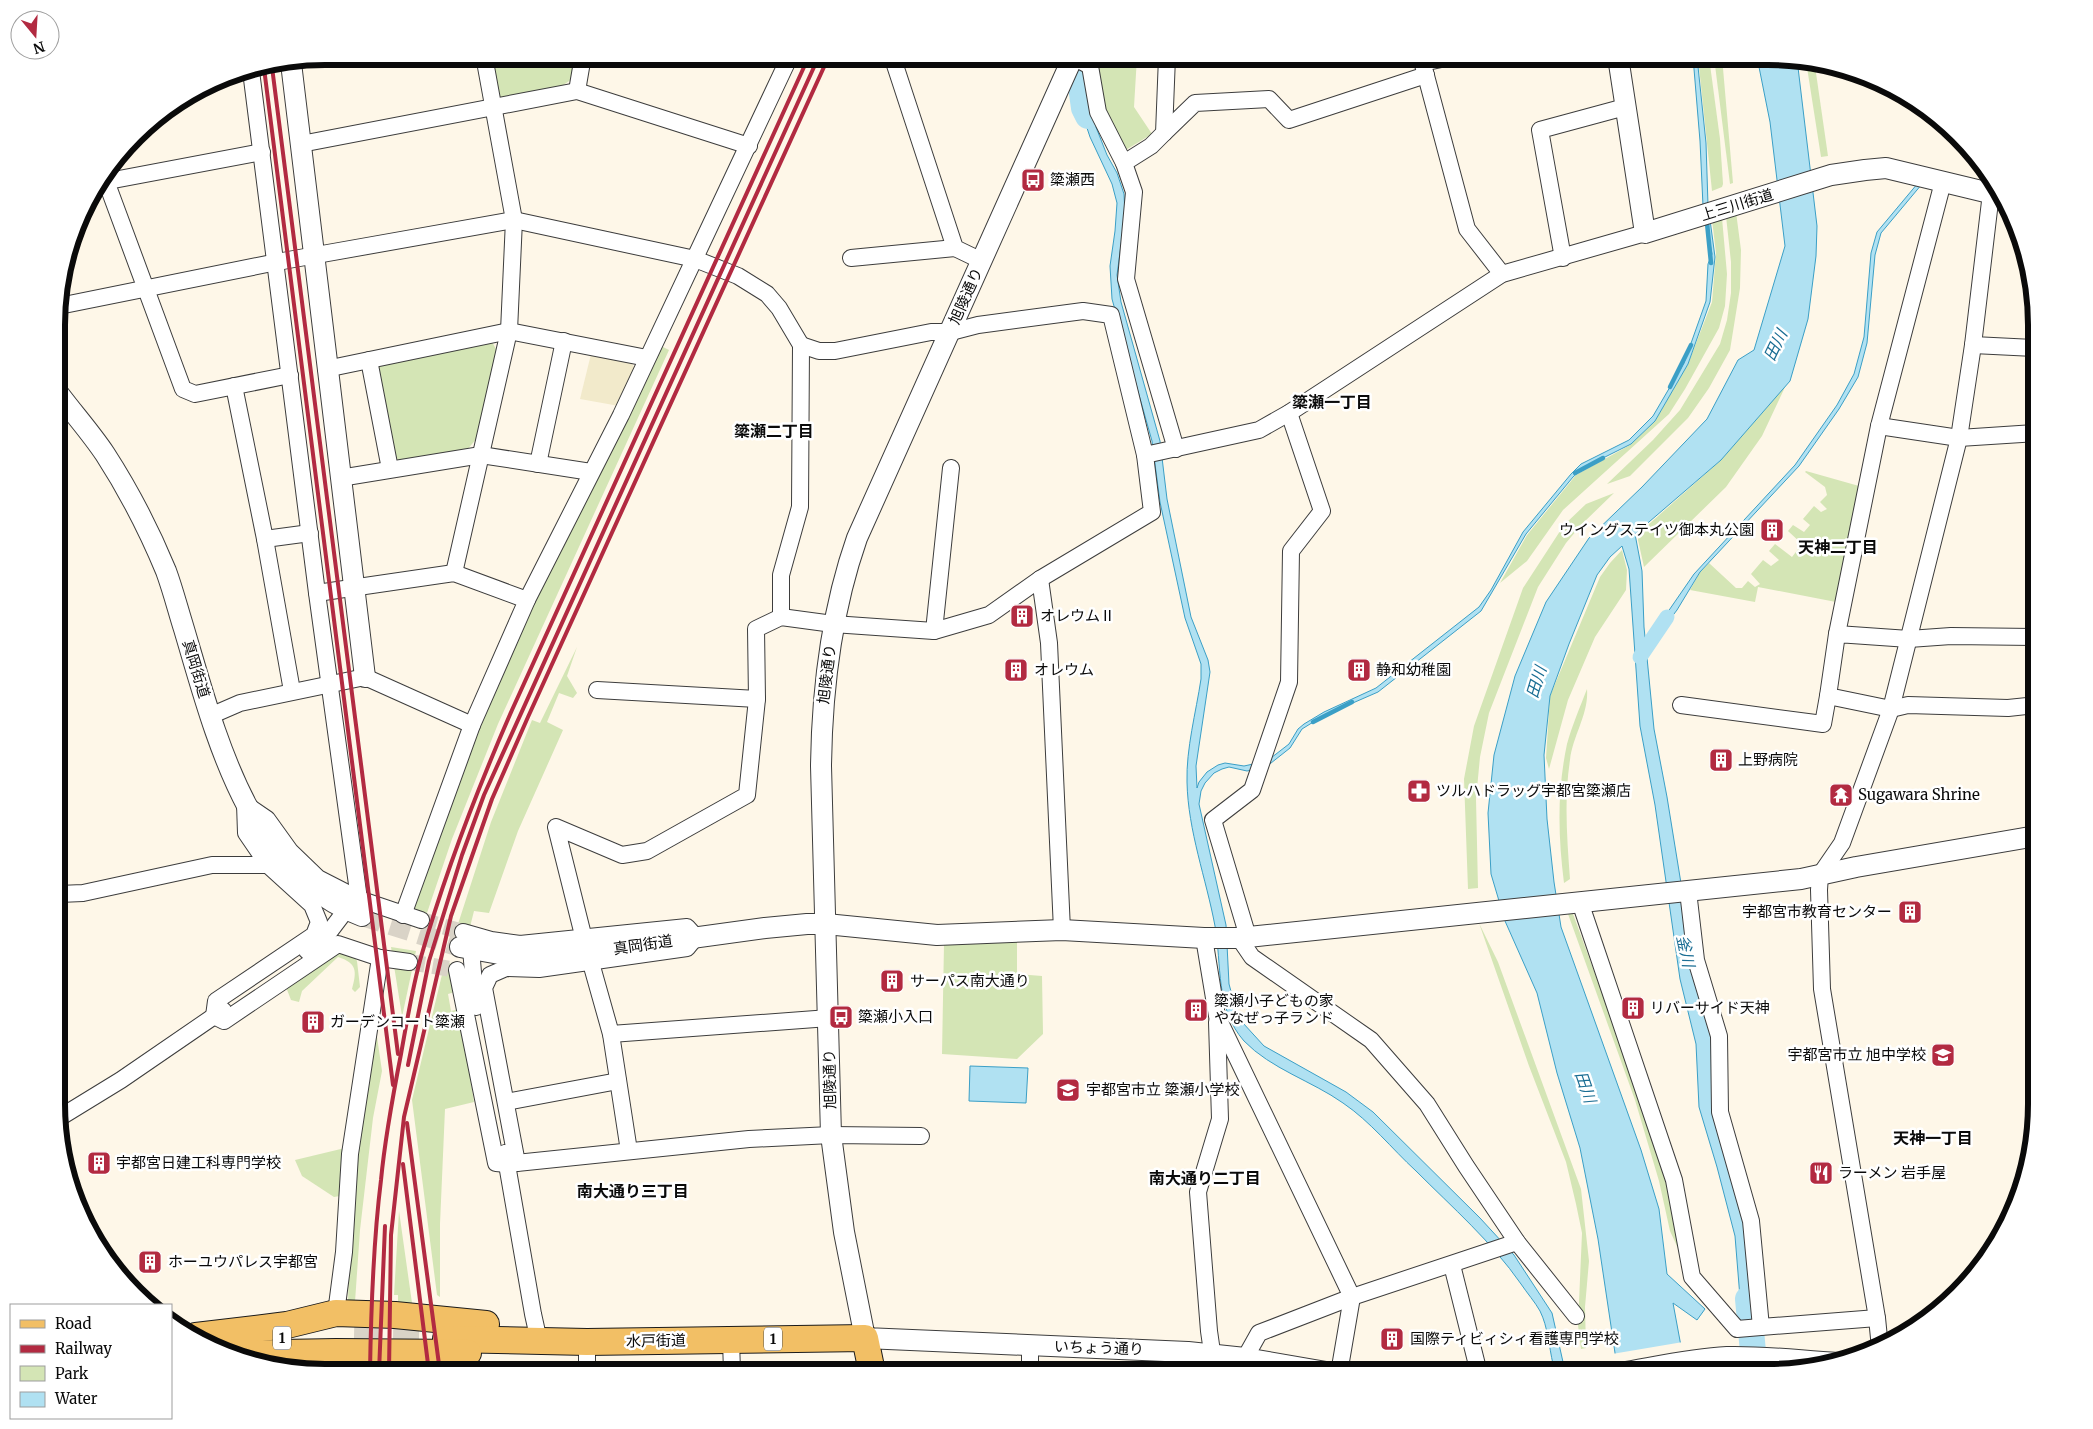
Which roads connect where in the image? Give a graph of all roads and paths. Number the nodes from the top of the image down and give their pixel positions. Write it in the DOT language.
graph roads {
  1 [pos="486,65"];
  2 [pos="581,65"];
  3 [pos="786,65"];
  4 [pos="895,65"];
  5 [pos="1069,65"];
  6 [pos="1088,65"];
  7 [pos="1166,65"];
  8 [pos="1423,65"];
  9 [pos="1619,65"];
  10 [pos="291,67"];
  11 [pos="252,76"];
  12 [pos="577,91"];
  13 [pos="493,107"];
  14 [pos="1625,107"];
  15 [pos="1164,133"];
  16 [pos="301,144"];
  17 [pos="749,146"];
  18 [pos="262,152"];
  19 [pos="1124,163"];
  20 [pos="109,180"];
  21 [pos="1943,182"];
  22 [pos="106,185"];
  23 [pos="1989,188"];
  24 [pos="1994,197"];
  25 [pos="514,220"];
  26 [pos="1645,233"];
  27 [pos="955,248"];
  28 [pos="315,255"];
  29 [pos="851,258"];
  30 [pos="1563,258"];
  31 [pos="695,259"];
  32 [pos="982,260"];
  33 [pos="276,262"];
  34 [pos="1502,274"];
  35 [pos="146,288"];
  36 [pos="66,304"];
  37 [pos="510,331"];
  38 [pos="951,332"];
  39 [pos="564,342"];
  40 [pos="801,344"];
  41 [pos="1973,345"];
  42 [pos="2028,348"];
  43 [pos="647,358"];
  44 [pos="369,360"];
  45 [pos="326,369"];
  46 [pos="290,375"];
  47 [pos="234,386"];
  48 [pos="65,403"];
  49 [pos="1289,413"];
  50 [pos="1879,426"];
  51 [pos="2028,434"];
  52 [pos="1959,438"];
  53 [pos="1176,449"];
  54 [pos="481,455"];
  55 [pos="1145,455"];
  56 [pos="538,464"];
  57 [pos="951,468"];
  58 [pos="390,469"];
  59 [pos="590,472"];
  60 [pos="340,478"];
  61 [pos="310,533"];
  62 [pos="265,539"];
  63 [pos="454,573"];
  64 [pos="1040,579"];
  65 [pos="354,588"];
  66 [pos="317,593"];
  67 [pos="526,600"];
  68 [pos="781,617"];
  69 [pos="833,624"];
  70 [pos="934,631"];
  71 [pos="1837,634"];
  72 [pos="1909,638"];
  73 [pos="2028,638"];
  74 [pos="365,677"];
  75 [pos="329,685"];
  76 [pos="597,690"];
  77 [pos="292,691"];
  78 [pos="1828,696"];
  79 [pos="757,699"];
  80 [pos="1681,705"];
  81 [pos="2028,706"];
  82 [pos="1891,709"];
  83 [pos="210,716"];
  84 [pos="472,724"];
  85 [pos="245,804"];
  86 [pos="2028,837"];
  87 [pos="268,865"];
  88 [pos="1820,875"];
  89 [pos="1679,892"];
  90 [pos="65,894"];
  91 [pos="1576,902"];
  92 [pos="356,908"];
  93 [pos="403,915"];
  94 [pos="421,920"];
  95 [pos="826,924"];
  96 [pos="1062,930"];
  97 [pos="696,937"];
  98 [pos="1204,938"];
  99 [pos="1243,938"];
  100 [pos="584,939"];
  101 [pos="465,943"];
  102 [pos="380,958"];
  103 [pos="409,962"];
  104 [pos="591,963"];
  105 [pos="457,970"];
  106 [pos="214,1016"];
  107 [pos="1216,1016"];
  108 [pos="829,1018"];
  109 [pos="611,1034"];
  110 [pos="618,1081"];
  111 [pos="506,1102"];
  112 [pos="66,1113"];
  113 [pos="831,1135"];
  114 [pos="921,1136"];
  115 [pos="629,1151"];
  116 [pos="512,1163"];
  117 [pos="1517,1242"];
  118 [pos="1452,1265"];
  119 [pos="1352,1297"];
  120 [pos="336,1313"];
  121 [pos="1576,1316"];
  122 [pos="1877,1318"];
  123 [pos="1761,1327"];
  124 [pos="206,1335"];
  125 [pos="865,1338"];
  126 [pos="1879,1339"];
  127 [pos="539,1340"];
  128 [pos="731,1340"];
  129 [pos="587,1342"];
  130 [pos="223,1343"];
  131 [pos="1030,1345"];
  132 [pos="255,1354"];
  133 [pos="342,1354"];
  134 [pos="451,1355"];
  135 [pos="1245,1358"];
  136 [pos="1805,1361"];
  137 [pos="1213,1363"];
  138 [pos="587,1364"];
  139 [pos="732,1364"];
  140 [pos="870,1364"];
  141 [pos="1030,1364"];
  142 [pos="1281,1364"];
  143 [pos="1331,1364"];
  144 [pos="1478,1364"];
  145 [pos="1676,1364"];
  1 -- 13 [label="street"];
  2 -- 12 [label="street"];
  3 -- 17 [label="street"];
  4 -- 27 [label="street"];
  5 -- 32 [label="street, 旭陵通り"];
  6 -- 19 [label="street"];
  7 -- 15 [label="street"];
  8 -- 15 [label="street"];
  8 -- 34 [label="street"];
  9 -- 14 [label="street"];
  10 -- 16 [label="street"];
  11 -- 18 [label="street"];
  12 -- 13 [label="street"];
  12 -- 17 [label="street"];
  13 -- 16 [label="street"];
  13 -- 25 [label="street"];
  14 -- 26 [label="street"];
  14 -- 30 [label="street"];
  15 -- 19 [label="street"];
  16 -- 28 [label="street"];
  17 -- 31 [label="street"];
  18 -- 20 [label="street"];
  18 -- 33 [label="street"];
  19 -- 53 [label="street"];
  21 -- 23 [label="street, 上三川街道"];
  21 -- 26 [label="street, 上三川街道"];
  21 -- 50 [label="street"];
  22 -- 35 [label="street"];
  24 -- 41 [label="street"];
  25 -- 28 [label="street"];
  25 -- 31 [label="street"];
  25 -- 37 [label="street"];
  26 -- 30 [label="street"];
  27 -- 29 [label="street"];
  27 -- 32 [label="street"];
  28 -- 33 [label="street"];
  28 -- 45 [label="street"];
  30 -- 34 [label="street"];
  31 -- 40 [label="street"];
  31 -- 43 [label="street"];
  32 -- 38 [label="street, 旭陵通り"];
  33 -- 35 [label="street"];
  33 -- 46 [label="street"];
  34 -- 49 [label="street"];
  35 -- 36 [label="street"];
  35 -- 47 [label="street"];
  37 -- 39 [label="street"];
  37 -- 44 [label="street"];
  37 -- 54 [label="street"];
  38 -- 40 [label="street"];
  38 -- 55 [label="street"];
  38 -- 69 [label="street, 旭陵通り"];
  39 -- 43 [label="street"];
  39 -- 56 [label="street"];
  40 -- 68 [label="street"];
  41 -- 42 [label="street"];
  41 -- 52 [label="street"];
  43 -- 59 [label="street"];
  44 -- 45 [label="street"];
  44 -- 58 [label="street"];
  45 -- 60 [label="street"];
  46 -- 47 [label="street"];
  46 -- 61 [label="street"];
  47 -- 62 [label="street"];
  48 -- 83 [label="street, 真岡街道"];
  49 -- 53 [label="street"];
  49 -- 99 [label="street"];
  50 -- 52 [label="street"];
  50 -- 71 [label="street"];
  51 -- 52 [label="street"];
  52 -- 72 [label="street"];
  53 -- 55 [label="street"];
  54 -- 56 [label="street"];
  54 -- 58 [label="street"];
  54 -- 63 [label="street"];
  55 -- 64 [label="street"];
  56 -- 59 [label="street"];
  57 -- 70 [label="street"];
  58 -- 60 [label="street"];
  59 -- 67 [label="street"];
  60 -- 65 [label="street"];
  61 -- 62 [label="street"];
  61 -- 66 [label="street"];
  62 -- 77 [label="street"];
  63 -- 65 [label="street"];
  63 -- 67 [label="street"];
  64 -- 70 [label="street"];
  64 -- 96 [label="street"];
  65 -- 66 [label="street"];
  65 -- 74 [label="street"];
  66 -- 75 [label="street"];
  67 -- 84 [label="street"];
  68 -- 69 [label="street"];
  68 -- 79 [label="street"];
  69 -- 70 [label="street"];
  69 -- 95 [label="street, 旭陵通り"];
  71 -- 72 [label="street"];
  71 -- 78 [label="street"];
  72 -- 73 [label="street"];
  72 -- 82 [label="street"];
  74 -- 75 [label="street"];
  74 -- 84 [label="street"];
  75 -- 77 [label="street"];
  75 -- 92 [label="street"];
  76 -- 79 [label="street"];
  77 -- 83 [label="street"];
  78 -- 80 [label="street"];
  78 -- 82 [label="street"];
  79 -- 100 [label="street"];
  81 -- 82 [label="street"];
  82 -- 88 [label="street"];
  83 -- 85 [label="street, 真岡街道"];
  84 -- 93 [label="street"];
  85 -- 87 [label="street"];
  85 -- 92 [label="street, 真岡街道"];
  86 -- 88 [label="street, 真岡街道"];
  87 -- 90 [label="street"];
  87 -- 106 [label="street"];
  88 -- 89 [label="street, 真岡街道"];
  88 -- 122 [label="street"];
  89 -- 91 [label="street, 真岡街道"];
  89 -- 123 [label="street"];
  91 -- 99 [label="street, 真岡街道"];
  91 -- 123 [label="street"];
  92 -- 93 [label="street"];
  92 -- 106 [label="street"];
  93 -- 94 [label="street"];
  95 -- 96 [label="street, 真岡街道"];
  95 -- 97 [label="street, 真岡街道"];
  95 -- 108 [label="street, 旭陵通り"];
  96 -- 98 [label="street, 真岡街道"];
  97 -- 100 [label="street"];
  97 -- 101 [label="street, 真岡街道"];
  97 -- 104 [label="street"];
  98 -- 99 [label="street, 真岡街道"];
  98 -- 107 [label="street"];
  99 -- 117 [label="street"];
  100 -- 101 [label="street"];
  101 -- 116 [label="street"];
  102 -- 103 [label="street"];
  102 -- 106 [label="street"];
  102 -- 120 [label="street"];
  104 -- 109 [label="street"];
  104 -- 111 [label="street"];
  105 -- 116 [label="street"];
  106 -- 112 [label="street"];
  107 -- 119 [label="street"];
  107 -- 137 [label="street"];
  108 -- 109 [label="street"];
  108 -- 113 [label="street, 旭陵通り"];
  109 -- 110 [label="street"];
  110 -- 111 [label="street"];
  110 -- 115 [label="street"];
  111 -- 116 [label="street"];
  113 -- 114 [label="street"];
  113 -- 115 [label="street"];
  113 -- 125 [label="street, 旭陵通り"];
  115 -- 116 [label="street"];
  116 -- 127 [label="street"];
  117 -- 118 [label="street"];
  117 -- 121 [label="street"];
  118 -- 119 [label="street"];
  118 -- 144 [label="street"];
  119 -- 135 [label="street"];
  119 -- 143 [label="street"];
  120 -- 124 [label="main road"];
  120 -- 127 [label="main road"];
  122 -- 123 [label="street"];
  122 -- 126 [label="street"];
  125 -- 128 [label="main road, 水戸街道 / 1"];
  125 -- 131 [label="street, いちょう通り"];
  125 -- 140 [label="main road"];
  127 -- 129 [label="main road, 水戸街道 / 1"];
  127 -- 134 [label="main road, 水戸街道 / 1"];
  128 -- 129 [label="main road, 水戸街道 / 1"];
  128 -- 139 [label="street"];
  129 -- 134 [label="main road"];
  129 -- 138 [label="street"];
  130 -- 133 [label="main road, 1"];
  131 -- 137 [label="street, いちょう通り"];
  131 -- 141 [label="street"];
  132 -- 133 [label="main road"];
  133 -- 134 [label="main road"];
  135 -- 137 [label="street, いちょう通り"];
  135 -- 142 [label="street, いちょう通り"];
  136 -- 145 [label="street"];
}
